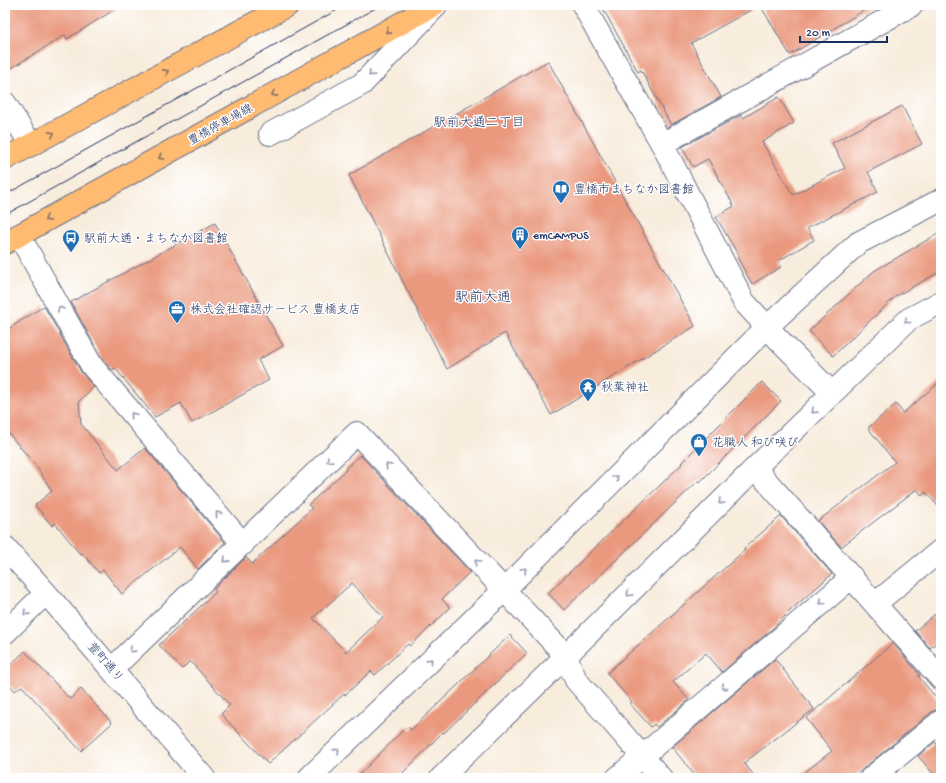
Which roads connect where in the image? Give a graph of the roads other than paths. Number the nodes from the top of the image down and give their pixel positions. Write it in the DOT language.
graph roads {
  1 [pos="288,5"];
  2 [pos="436,5"];
  3 [pos="583,5"];
  4 [pos="912,5"];
  5 [pos="5,103"];
  6 [pos="11,124"];
  7 [pos="270,134"];
  8 [pos="662,144"];
  9 [pos="31,145"];
  10 [pos="5,159"];
  11 [pos="941,200"];
  12 [pos="12,239"];
  13 [pos="941,302"];
  14 [pos="767,327"];
  15 [pos="832,393"];
  16 [pos="756,468"];
  17 [pos="243,544"];
  18 [pos="5,547"];
  19 [pos="941,550"];
  20 [pos="852,577"];
  21 [pos="504,590"];
  22 [pos="46,593"];
  23 [pos="876,603"];
  24 [pos="5,633"];
  25 [pos="566,656"];
  26 [pos="112,669"];
  27 [pos="941,679"];
  28 [pos="941,721"];
  29 [pos="642,757"];
  30 [pos="204,778"];
  31 [pos="309,778"];
  32 [pos="441,778"];
  33 [pos="617,778"];
  34 [pos="661,778"];
  35 [pos="871,778"];
  9 -- 1 [label="main road, one-way"];
  2 -- 7 [label="street, one-way"];
  2 -- 12 [label="main road, 豊橋停車場線, one-way"];
  3 -- 8 [label="street"];
  4 -- 8 [label="street"];
  5 -- 6 [label="street"];
  6 -- 9 [label="street"];
  8 -- 14 [label="street"];
  9 -- 10 [label="main road"];
  11 -- 14 [label="street"];
  17 -- 12 [label="street, one-way"];
  13 -- 15 [label="street, one-way"];
  14 -- 15 [label="street"];
  21 -- 14 [label="street, one-way"];
  15 -- 16 [label="street, one-way"];
  16 -- 20 [label="street"];
  16 -- 25 [label="street, one-way"];
  21 -- 17 [label="street, one-way"];
  17 -- 26 [label="street, one-way"];
  18 -- 22 [label="street, 萱町通り"];
  19 -- 23 [label="street"];
  20 -- 23 [label="street"];
  20 -- 29 [label="street, one-way"];
  21 -- 25 [label="street"];
  31 -- 21 [label="street, one-way"];
  22 -- 24 [label="street, one-way"];
  22 -- 26 [label="street, 萱町通り"];
  23 -- 27 [label="street"];
  25 -- 29 [label="street"];
  25 -- 32 [label="street"];
  26 -- 30 [label="street, 萱町通り"];
  28 -- 35 [label="street"];
  29 -- 33 [label="street"];
  29 -- 34 [label="street"];
}
